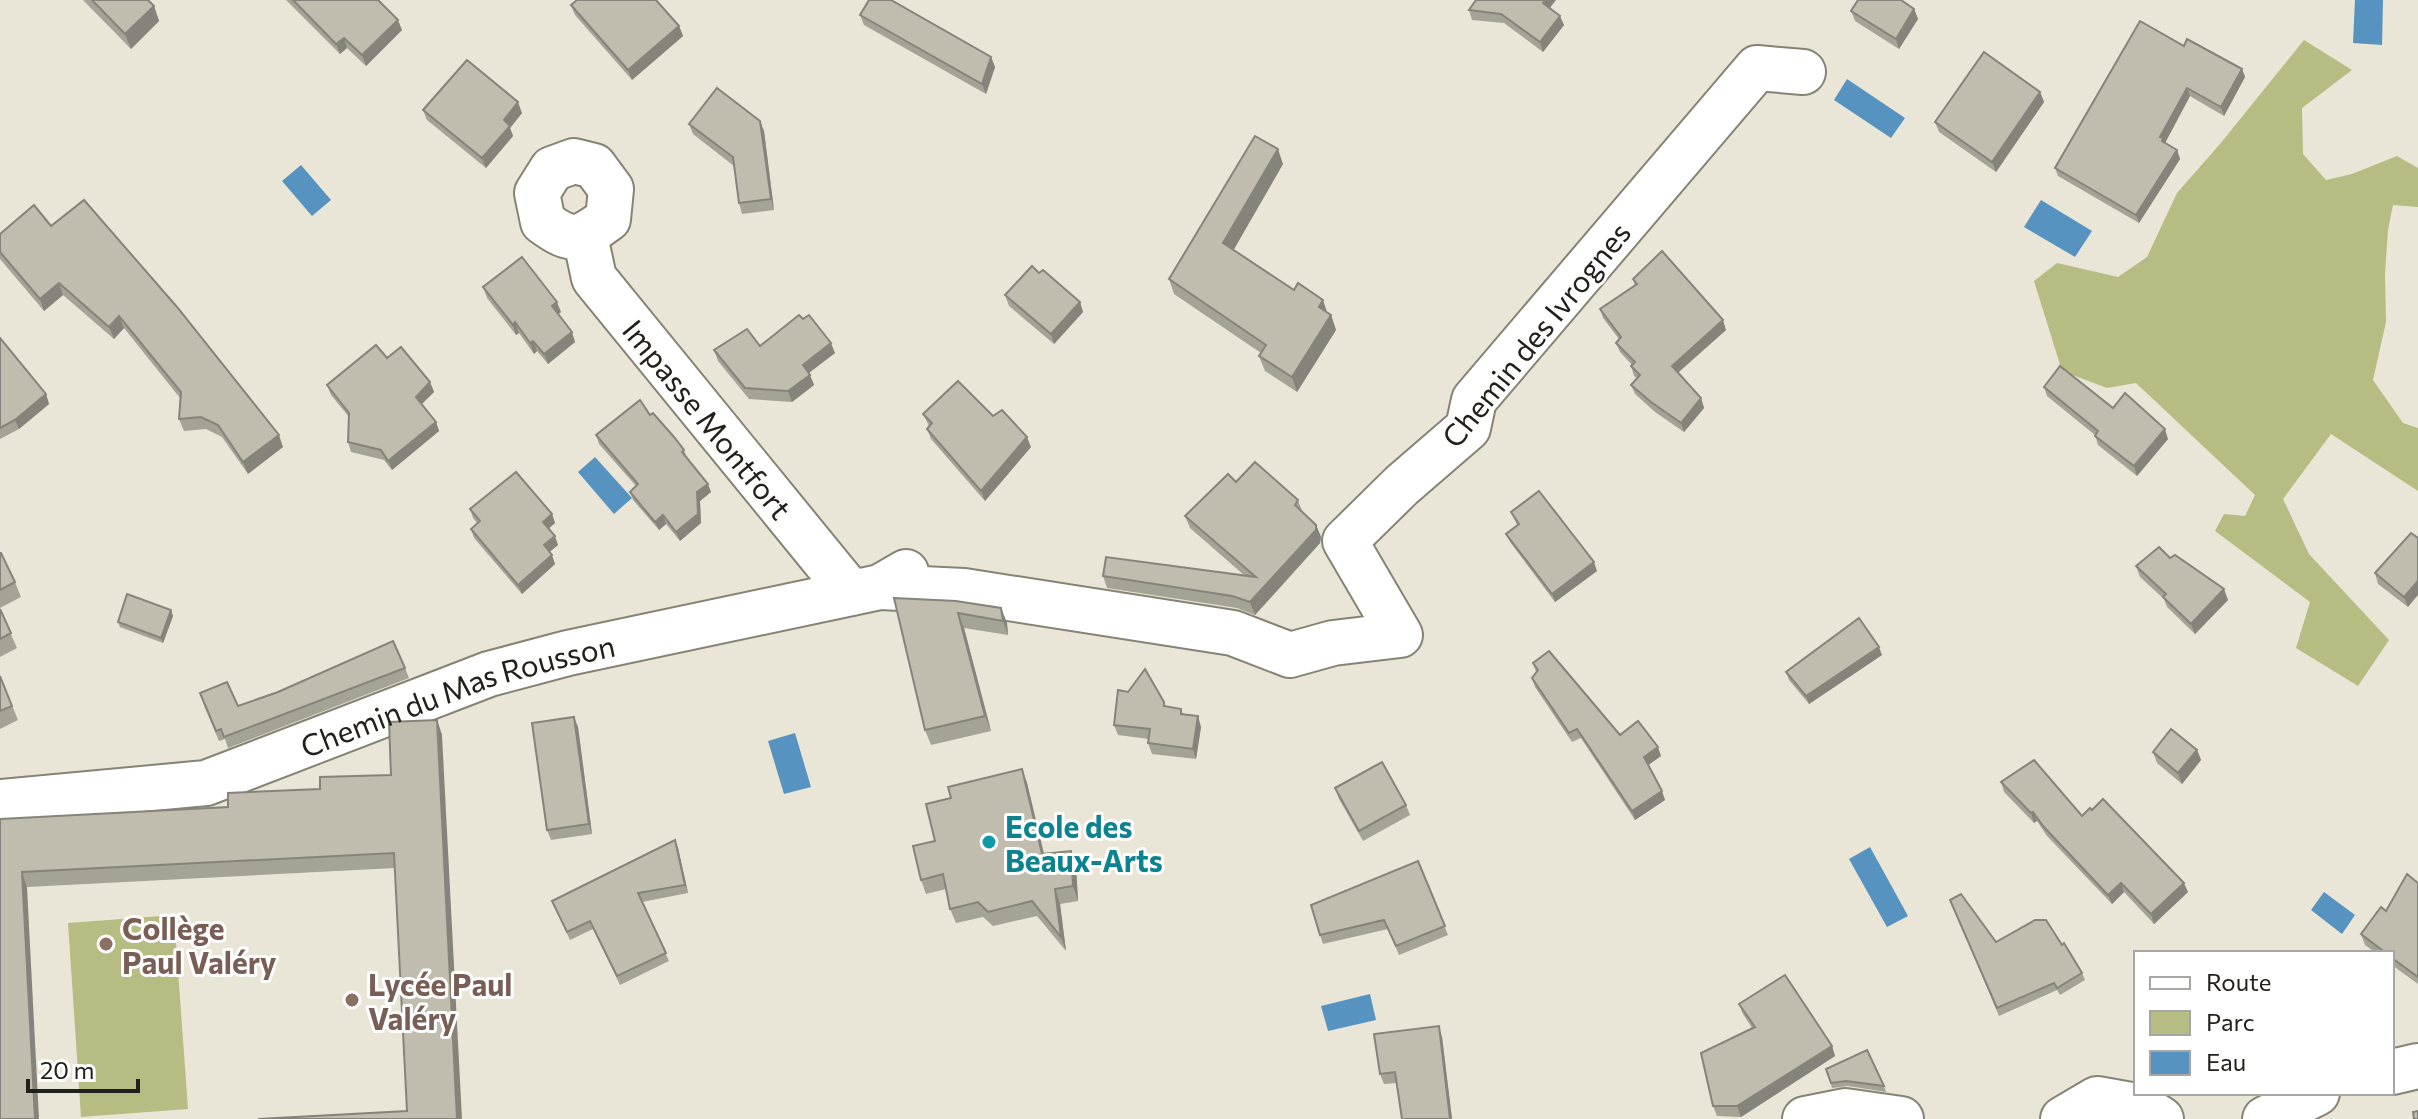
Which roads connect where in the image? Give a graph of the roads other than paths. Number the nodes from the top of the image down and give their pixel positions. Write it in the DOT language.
graph roads {
  1 [pos="1803,72"];
  2 [pos="585,236"];
  3 [pos="881,583"];
  4 [pos="0,802"];
  5 [pos="2418,1066"];
  6 [pos="2394,1072"];
  7 [pos="2313,1095"];
  8 [pos="2151,1113"];
  9 [pos="1805,1119"];
  10 [pos="1901,1119"];
  11 [pos="2063,1119"];
  12 [pos="2265,1119"];
  1 -- 3 [label="street, Chemin des Ivrognes"];
  2 -- 3 [label="street, Impasse Montfort"];
  3 -- 4 [label="street, Chemin du Mas Rousson"];
  5 -- 6 [label="street"];
  7 -- 12 [label="street"];
  8 -- 11 [label="street"];
  9 -- 10 [label="street"];
}
